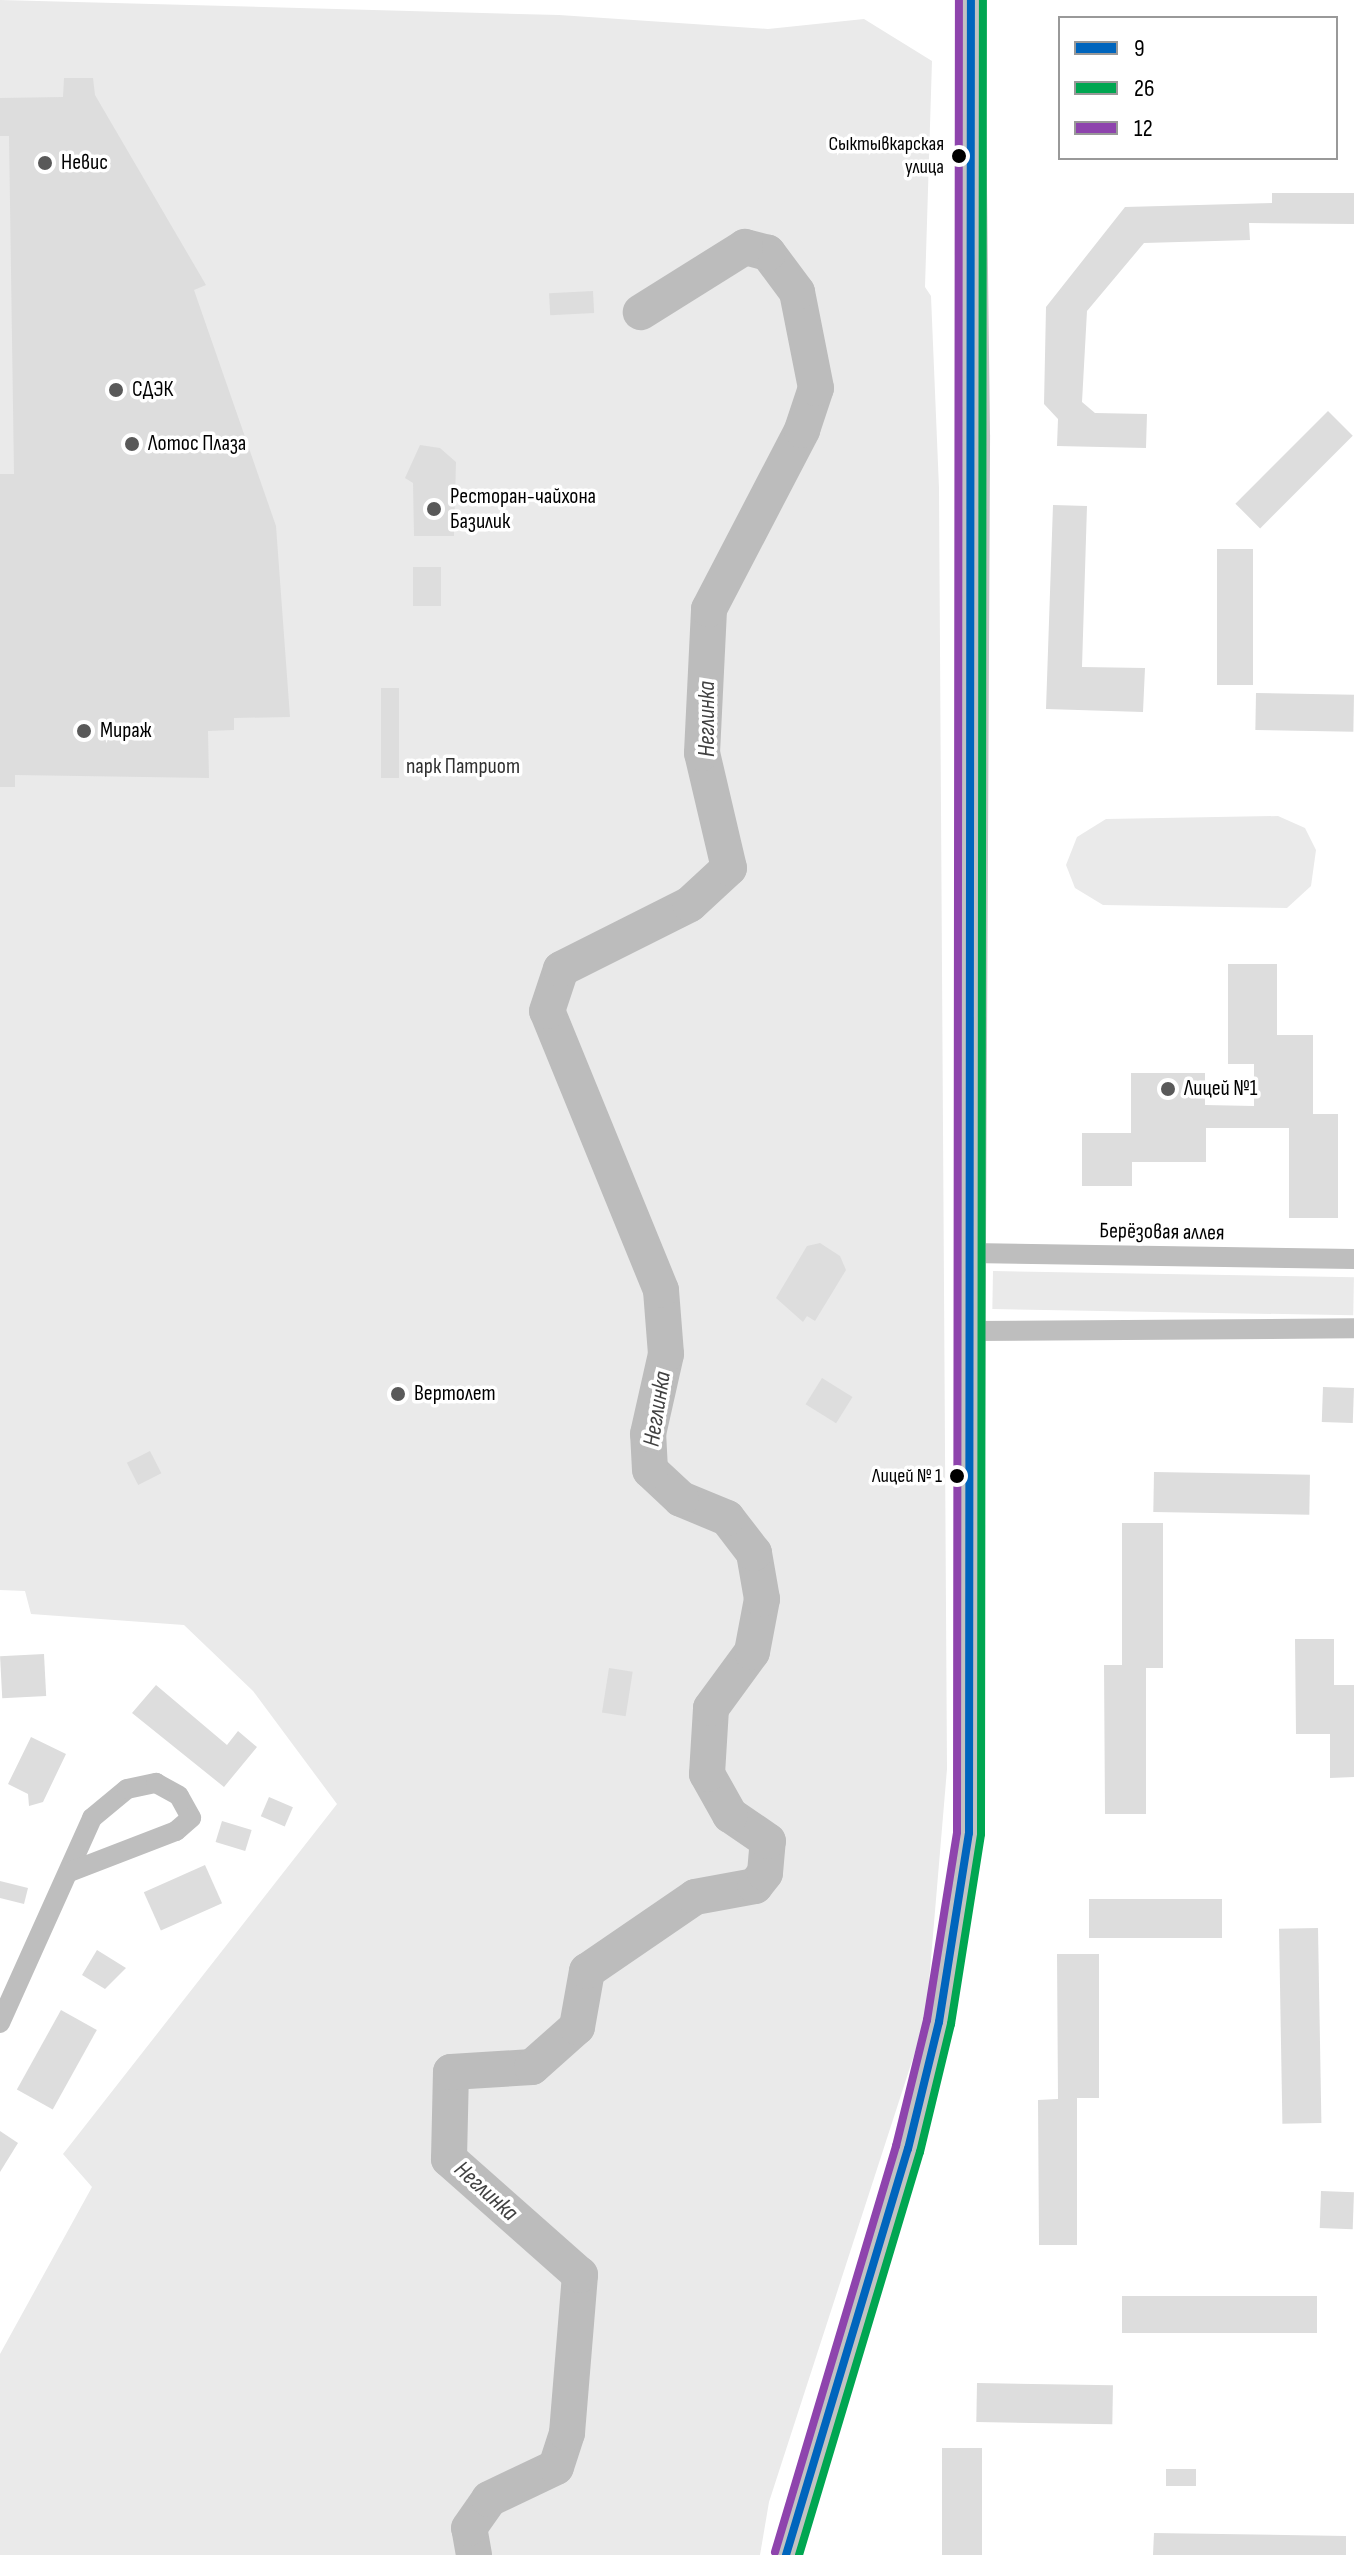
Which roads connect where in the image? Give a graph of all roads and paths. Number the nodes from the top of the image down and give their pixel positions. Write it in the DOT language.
graph roads {
  1 [pos="971,0"];
  2 [pos="970,1253"];
  3 [pos="1354,1259"];
  4 [pos="1354,1328"];
  5 [pos="971,1331"];
  6 [pos="70,1872"];
  7 [pos="0,2023"];
  8 [pos="786,2555"];
  1 -- 2 [label="street"];
  2 -- 3 [label="street, Берёзовая аллея"];
  2 -- 5 [label="street"];
  4 -- 5 [label="street"];
  5 -- 8 [label="street"];
  6 -- 6 [label="street"];
  6 -- 7 [label="street"];
}
